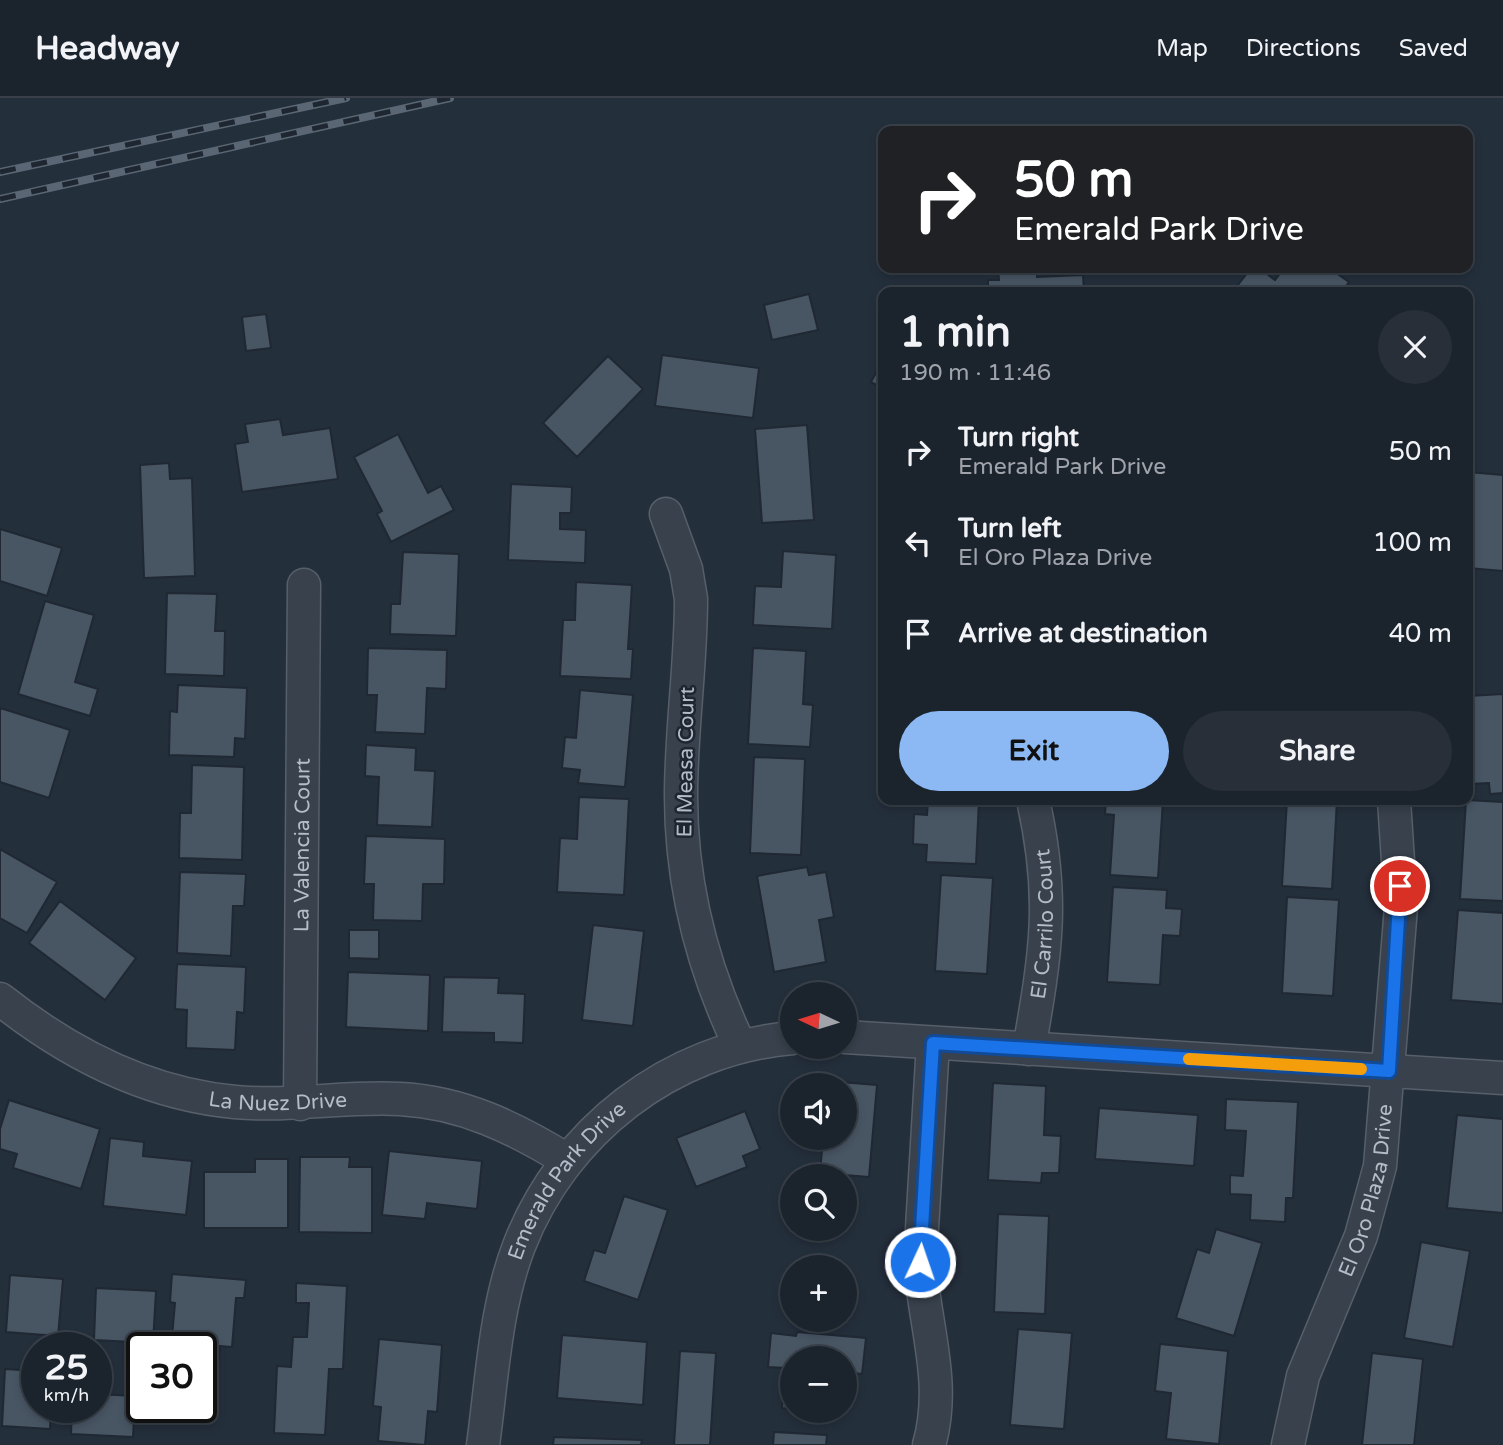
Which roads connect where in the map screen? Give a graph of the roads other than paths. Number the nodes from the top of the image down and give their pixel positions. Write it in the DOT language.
graph roads {
  1 [pos="666,514"];
  2 [pos="304,585"];
  3 [pos="1034,805"];
  4 [pos="1394,805"];
  5 [pos="0,999"];
  6 [pos="858,1038"];
  7 [pos="780,1040"];
  8 [pos="933,1043"];
  9 [pos="740,1046"];
  10 [pos="1029,1049"];
  11 [pos="1389,1071"];
  12 [pos="1503,1078"];
  13 [pos="300,1104"];
  14 [pos="567,1160"];
  15 [pos="483,1445"];
  16 [pos="929,1445"];
  17 [pos="1288,1445"];
  1 -- 9 [label="street, El Measa Court"];
  2 -- 13 [label="street, La Valencia Court"];
  3 -- 10 [label="street, El Carrilo Court"];
  4 -- 11 [label="street, El Oro Plaza Drive"];
  5 -- 13 [label="street, La Nuez Drive"];
  6 -- 8 [label="street"];
  7 -- 9 [label="street, Emerald Park Drive"];
  8 -- 10 [label="street"];
  8 -- 16 [label="street"];
  9 -- 14 [label="street, Emerald Park Drive"];
  10 -- 11 [label="street"];
  11 -- 12 [label="street"];
  11 -- 17 [label="street, El Oro Plaza Drive"];
  13 -- 14 [label="street, La Nuez Drive"];
  14 -- 15 [label="street, Emerald Park Drive"];
}
